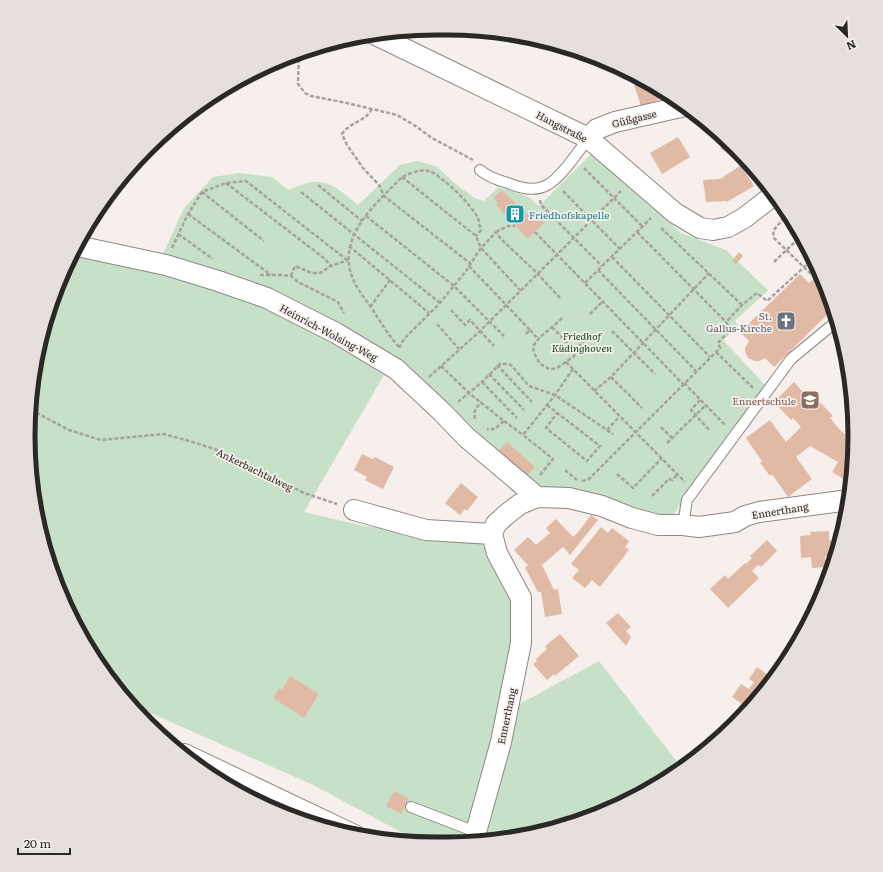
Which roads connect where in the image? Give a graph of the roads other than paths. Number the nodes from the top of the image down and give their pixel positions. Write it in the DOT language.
graph roads {
  1 [pos="383,38"];
  2 [pos="677,108"];
  3 [pos="588,138"];
  4 [pos="480,170"];
  5 [pos="770,198"];
  6 [pos="82,247"];
  7 [pos="832,324"];
  8 [pos="537,497"];
  9 [pos="843,501"];
  10 [pos="354,510"];
  11 [pos="683,524"];
  12 [pos="487,534"];
  13 [pos="209,766"];
  14 [pos="411,807"];
  15 [pos="320,820"];
  16 [pos="476,832"];
  1 -- 3 [label="street, Hangstraße"];
  2 -- 3 [label="street, Güßgasse"];
  3 -- 4 [label="lane"];
  3 -- 5 [label="street, Hangstraße"];
  6 -- 8 [label="street, Heinrich-Wolsing-Weg"];
  7 -- 11 [label="lane"];
  8 -- 11 [label="street, Ennerthang"];
  8 -- 12 [label="street, Ennerthang"];
  9 -- 11 [label="street, Ennerthang"];
  10 -- 12 [label="street"];
  12 -- 16 [label="street, Ennerthang"];
  13 -- 15 [label="highway"];
  14 -- 16 [label="lane, Ennerthang"];
}
